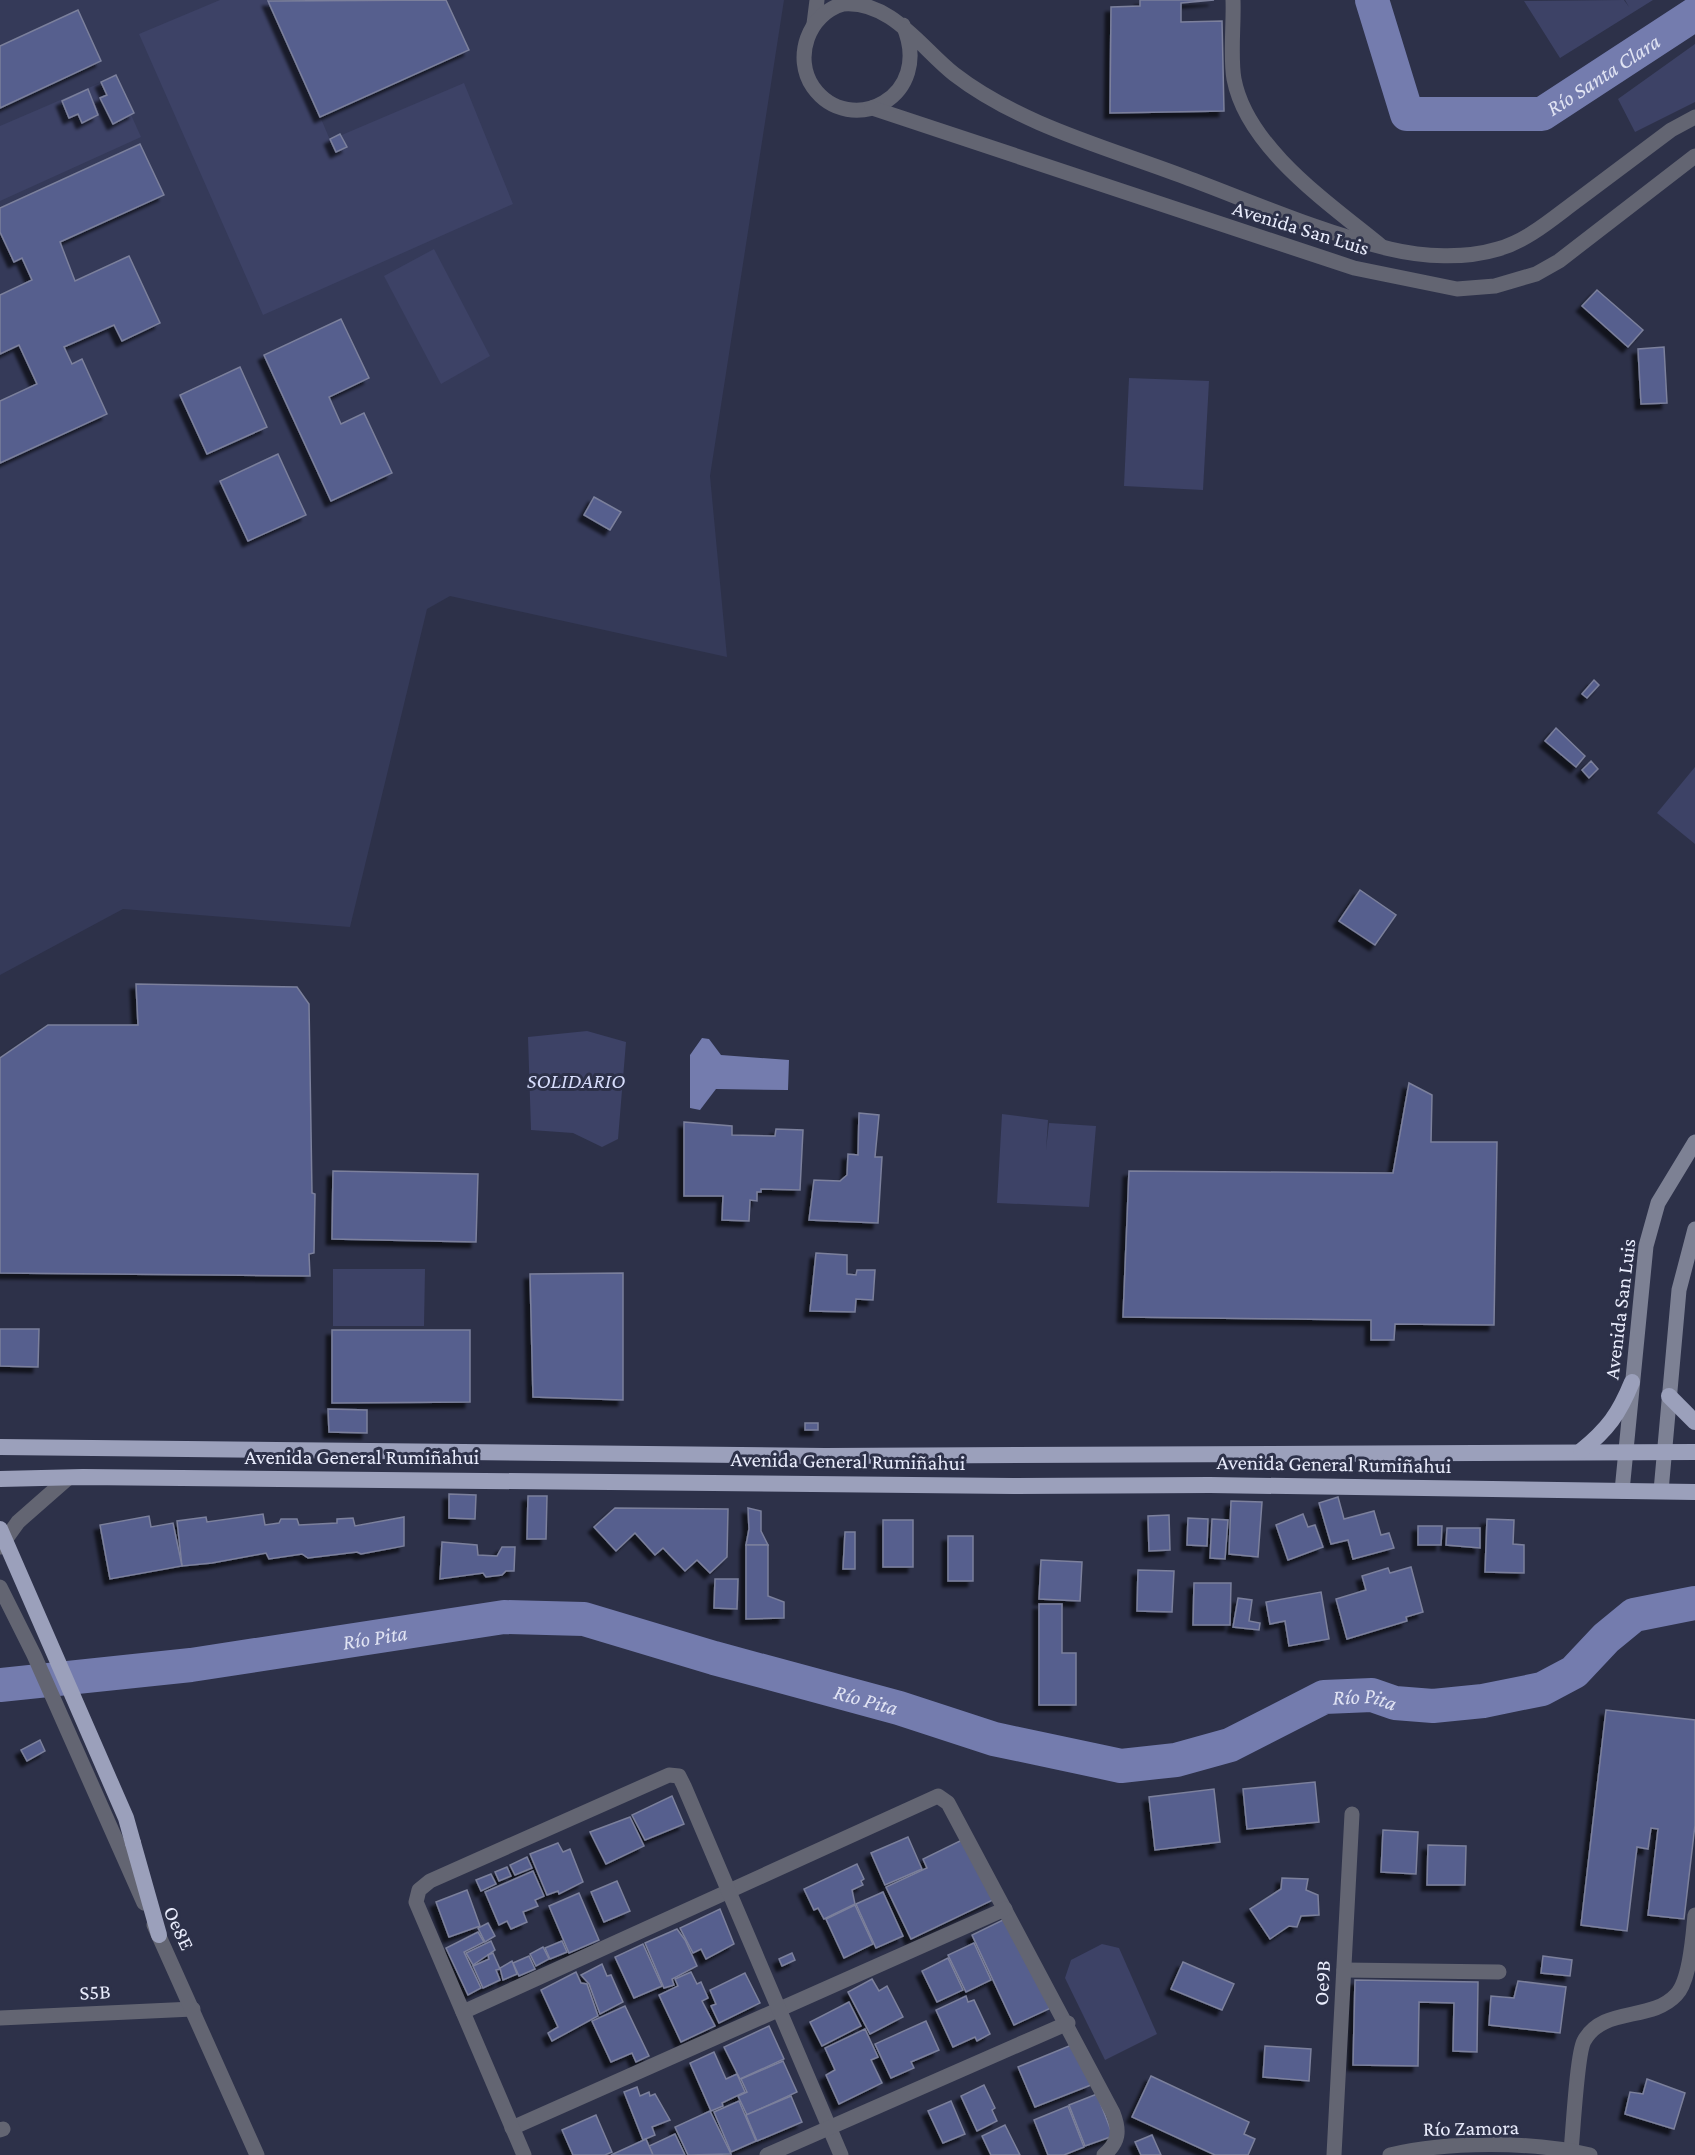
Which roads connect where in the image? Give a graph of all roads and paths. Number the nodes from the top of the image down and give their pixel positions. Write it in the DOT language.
graph roads {
  1 [pos="817,0"];
  2 [pos="1233,0"];
  3 [pos="886,6"];
  4 [pos="814,24"];
  5 [pos="903,25"];
  6 [pos="872,108"];
  7 [pos="1695,117"];
  8 [pos="1695,156"];
  9 [pos="1381,246"];
  10 [pos="1694,1144"];
  11 [pos="1695,1229"];
  12 [pos="1632,1382"];
  13 [pos="1669,1396"];
  14 [pos="1695,1422"];
  15 [pos="0,1447"];
  16 [pos="1581,1451"];
  17 [pos="1624,1451"];
  18 [pos="1665,1451"];
  19 [pos="1695,1452"];
  20 [pos="68,1478"];
  21 [pos="0,1479"];
  22 [pos="1622,1491"];
  23 [pos="1661,1491"];
  24 [pos="1695,1492"];
  25 [pos="0,1529"];
  26 [pos="0,1547"];
  27 [pos="0,1587"];
  28 [pos="1352,1814"];
  29 [pos="729,1889"];
  30 [pos="1005,1909"];
  31 [pos="1695,1915"];
  32 [pos="159,1935"];
  33 [pos="1344,1970"];
  34 [pos="1499,1972"];
  35 [pos="193,2008"];
  36 [pos="782,2010"];
  37 [pos="463,2012"];
  38 [pos="0,2018"];
  39 [pos="1068,2023"];
  40 [pos="512,2128"];
  41 [pos="829,2128"];
  42 [pos="1571,2151"];
  43 [pos="257,2155"];
  44 [pos="524,2155"];
  45 [pos="767,2155"];
  46 [pos="841,2155"];
  47 [pos="1104,2155"];
  48 [pos="1334,2155"];
  49 [pos="1390,2155"];
  50 [pos="1590,2155"];
  1 -- 4 [label="street"];
  2 -- 9 [label="street"];
  3 -- 4 [label="street"];
  3 -- 5 [label="street"];
  4 -- 6 [label="street"];
  5 -- 6 [label="street"];
  5 -- 9 [label="street, Avenida San Luis"];
  6 -- 8 [label="street, Avenida San Luis"];
  7 -- 9 [label="street, Avenida San Luis"];
  10 -- 12 [label="main road, Avenida San Luis"];
  11 -- 13 [label="main road"];
  12 -- 16 [label="highway"];
  12 -- 17 [label="main road, Avenida San Luis"];
  13 -- 14 [label="highway"];
  13 -- 18 [label="main road"];
  15 -- 16 [label="highway, Avenida General Rumiñahui"];
  16 -- 17 [label="highway, Avenida General Rumiñahui"];
  17 -- 18 [label="highway, Avenida General Rumiñahui"];
  17 -- 22 [label="main road, Avenida San Luis"];
  18 -- 19 [label="highway, Avenida General Rumiñahui"];
  18 -- 23 [label="main road"];
  20 -- 21 [label="highway, Avenida General Rumiñahui"];
  20 -- 22 [label="highway, Avenida General Rumiñahui"];
  20 -- 26 [label="street"];
  22 -- 23 [label="highway, Avenida General Rumiñahui"];
  23 -- 24 [label="highway, Avenida General Rumiñahui"];
  25 -- 32 [label="highway, bridge"];
  27 -- 32 [label="street, Oe8E"];
  28 -- 33 [label="street, Oe9B"];
  29 -- 30 [label="street"];
  29 -- 36 [label="street"];
  29 -- 37 [label="street"];
  29 -- 37 [label="street"];
  30 -- 36 [label="street"];
  30 -- 39 [label="street"];
  31 -- 42 [label="street"];
  32 -- 35 [label="street, Oe8E"];
  33 -- 34 [label="street"];
  33 -- 48 [label="street, Oe9B"];
  35 -- 38 [label="street, S5B"];
  35 -- 43 [label="street, Oe8E"];
  36 -- 40 [label="street"];
  36 -- 41 [label="street"];
  37 -- 40 [label="street"];
  39 -- 41 [label="street"];
  39 -- 47 [label="street"];
  40 -- 44 [label="street"];
  41 -- 45 [label="street"];
  41 -- 46 [label="street"];
  42 -- 49 [label="street, Río Zamora"];
  42 -- 50 [label="street, Río Zamora"];
}
